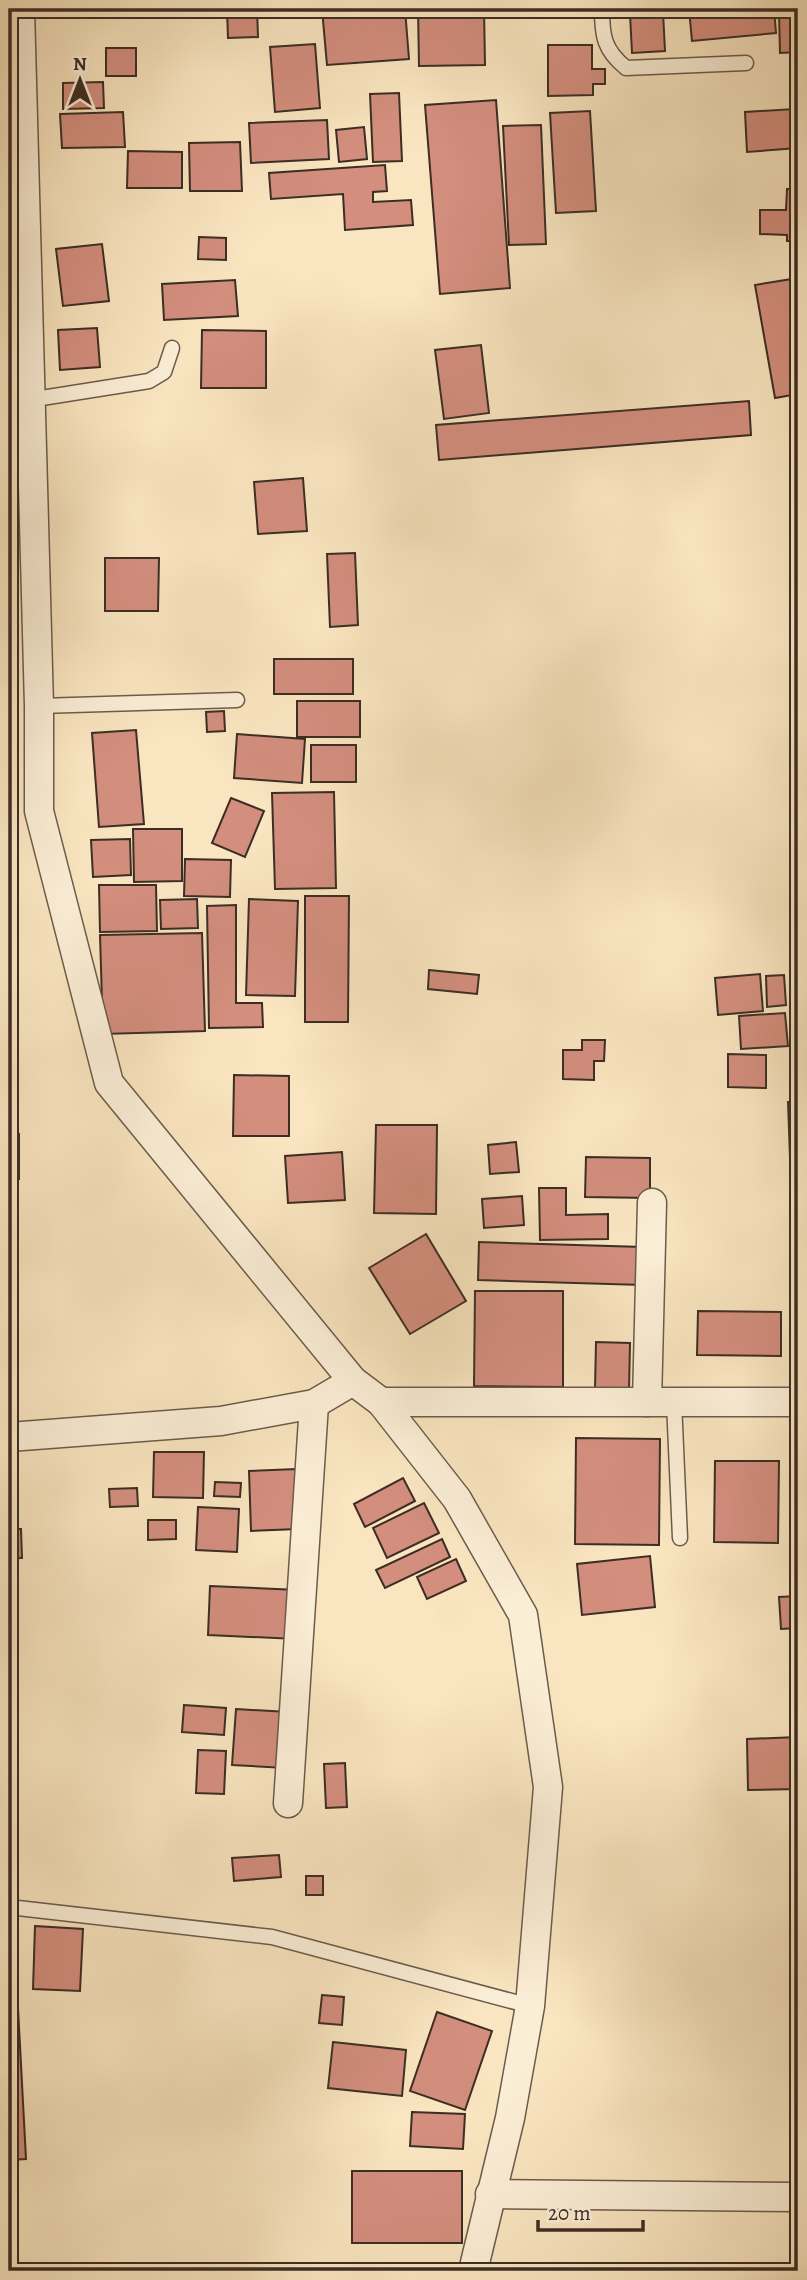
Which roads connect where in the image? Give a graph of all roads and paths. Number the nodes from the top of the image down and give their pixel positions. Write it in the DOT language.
graph roads {
  1 [pos="20,9"];
  2 [pos="602,9"];
  3 [pos="746,63"];
  4 [pos="172,348"];
  5 [pos="29,400"];
  6 [pos="237,700"];
  7 [pos="39,706"];
  8 [pos="652,1203"];
  9 [pos="353,1381"];
  10 [pos="381,1402"];
  11 [pos="661,1402"];
  12 [pos="798,1402"];
  13 [pos="314,1404"];
  14 [pos="9,1437"];
  15 [pos="680,1538"];
  16 [pos="288,1803"];
  17 [pos="9,1907"];
  18 [pos="530,2006"];
  19 [pos="490,2193"];
  20 [pos="798,2197"];
  21 [pos="473,2271"];
  1 -- 5 [label="street"];
  2 -- 3 [label="lane"];
  4 -- 5 [label="lane"];
  5 -- 7 [label="street"];
  6 -- 7 [label="lane"];
  7 -- 9 [label="street"];
  8 -- 11 [label="street"];
  9 -- 10 [label="street"];
  9 -- 13 [label="street"];
  10 -- 11 [label="street"];
  10 -- 18 [label="street"];
  11 -- 12 [label="street"];
  11 -- 15 [label="lane"];
  13 -- 14 [label="street"];
  13 -- 16 [label="street"];
  17 -- 18 [label="lane"];
  18 -- 19 [label="street"];
  19 -- 20 [label="street"];
  19 -- 21 [label="street"];
}
